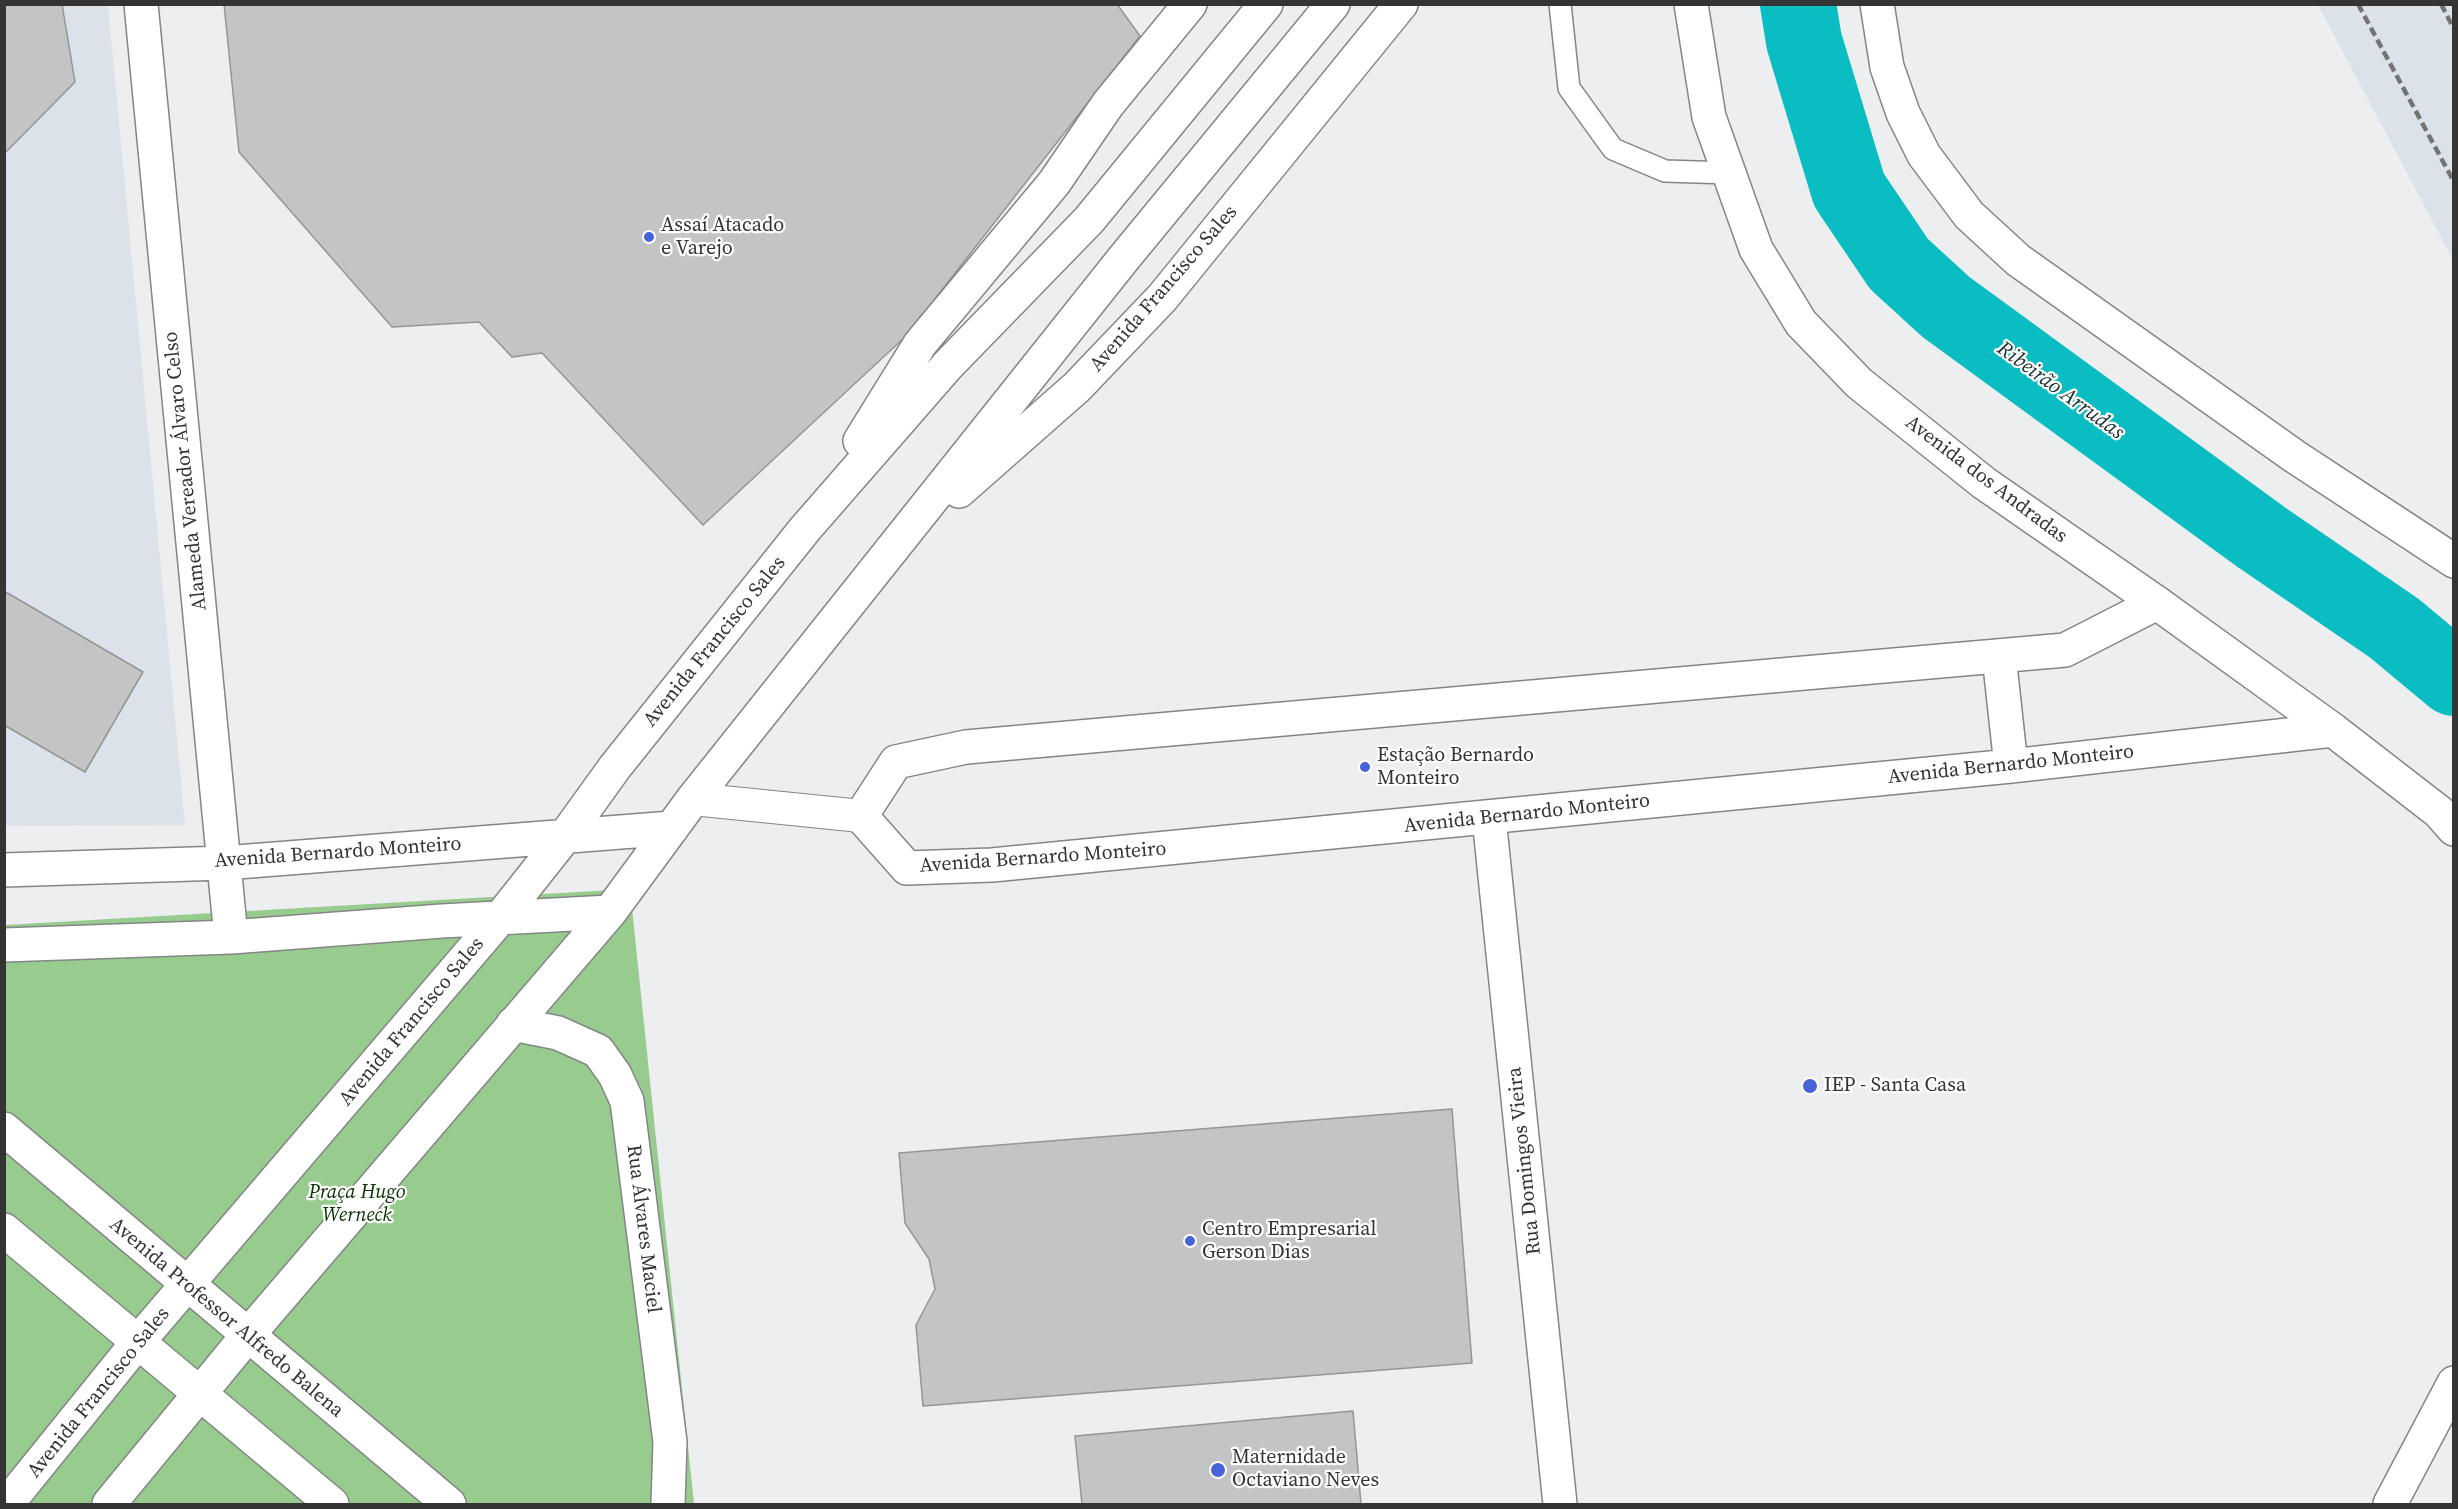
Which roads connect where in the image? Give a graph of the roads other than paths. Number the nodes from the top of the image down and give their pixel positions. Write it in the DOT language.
graph roads {
  1 [pos="141,4"];
  2 [pos="1190,4"];
  3 [pos="1266,4"];
  4 [pos="1333,4"];
  5 [pos="1560,4"];
  6 [pos="1691,4"];
  7 [pos="1877,4"];
  8 [pos="1388,12"];
  9 [pos="1729,174"];
  10 [pos="805,529"];
  11 [pos="896,545"];
  12 [pos="2454,561"];
  13 [pos="2157,603"];
  14 [pos="1999,656"];
  15 [pos="2333,730"];
  16 [pos="2011,766"];
  17 [pos="693,799"];
  18 [pos="861,816"];
  19 [pos="1489,818"];
  20 [pos="672,828"];
  21 [pos="2454,829"];
  22 [pos="566,835"];
  23 [pos="224,862"];
  24 [pos="4,870"];
  25 [pos="610,912"];
  26 [pos="501,917"];
  27 [pos="231,937"];
  28 [pos="4,945"];
  29 [pos="513,1024"];
  30 [pos="4,1129"];
  31 [pos="4,1230"];
  32 [pos="187,1286"];
  33 [pos="248,1335"];
  34 [pos="137,1343"];
  35 [pos="2454,1383"];
  36 [pos="199,1393"];
  37 [pos="8,1504"];
  38 [pos="109,1504"];
  39 [pos="332,1504"];
  40 [pos="449,1504"];
  41 [pos="669,1504"];
  42 [pos="1560,1504"];
  43 [pos="2390,1504"];
  1 -- 23 [label="street, Alameda Vereador Álvaro Celso"];
  2 -- 10 [label="street, Avenida Francisco Sales"];
  3 -- 10 [label="street, Avenida Francisco Sales"];
  4 -- 11 [label="street, Avenida Francisco Sales"];
  5 -- 9 [label="lane"];
  6 -- 9 [label="street, Avenida dos Andradas"];
  7 -- 12 [label="street"];
  8 -- 11 [label="street, Avenida Francisco Sales"];
  9 -- 13 [label="street, Avenida dos Andradas"];
  10 -- 22 [label="street, Avenida Francisco Sales"];
  11 -- 17 [label="street, Avenida Francisco Sales"];
  13 -- 14 [label="street"];
  13 -- 15 [label="street, Avenida dos Andradas"];
  14 -- 16 [label="street"];
  14 -- 18 [label="street"];
  15 -- 16 [label="street, Avenida Bernardo Monteiro"];
  15 -- 21 [label="street, Avenida dos Andradas"];
  16 -- 19 [label="street, Avenida Bernardo Monteiro"];
  17 -- 18 [label="street"];
  17 -- 20 [label="street, Avenida Francisco Sales"];
  18 -- 19 [label="street, Avenida Bernardo Monteiro"];
  19 -- 42 [label="street, Rua Domingos Vieira"];
  20 -- 22 [label="street, Avenida Bernardo Monteiro"];
  20 -- 25 [label="street, Avenida Francisco Sales"];
  22 -- 23 [label="street, Avenida Bernardo Monteiro"];
  22 -- 26 [label="street, Avenida Francisco Sales"];
  23 -- 24 [label="street, Avenida Bernardo Monteiro"];
  23 -- 27 [label="street, Alameda Vereador Álvaro Celso"];
  25 -- 26 [label="street"];
  25 -- 29 [label="street, Avenida Francisco Sales"];
  26 -- 27 [label="street"];
  26 -- 32 [label="street, Avenida Francisco Sales"];
  27 -- 28 [label="street"];
  29 -- 33 [label="street, Avenida Francisco Sales"];
  29 -- 41 [label="street, Rua Álvares Maciel"];
  30 -- 32 [label="street, Avenida Professor Alfredo Balena"];
  31 -- 34 [label="street"];
  32 -- 33 [label="street, Avenida Professor Alfredo Balena"];
  32 -- 34 [label="street, Avenida Francisco Sales"];
  33 -- 36 [label="street, Avenida Francisco Sales"];
  33 -- 40 [label="street, Avenida Professor Alfredo Balena"];
  34 -- 36 [label="street"];
  34 -- 37 [label="street, Avenida Francisco Sales"];
  35 -- 43 [label="street"];
  36 -- 38 [label="street, Avenida Francisco Sales"];
  36 -- 39 [label="street"];
}
